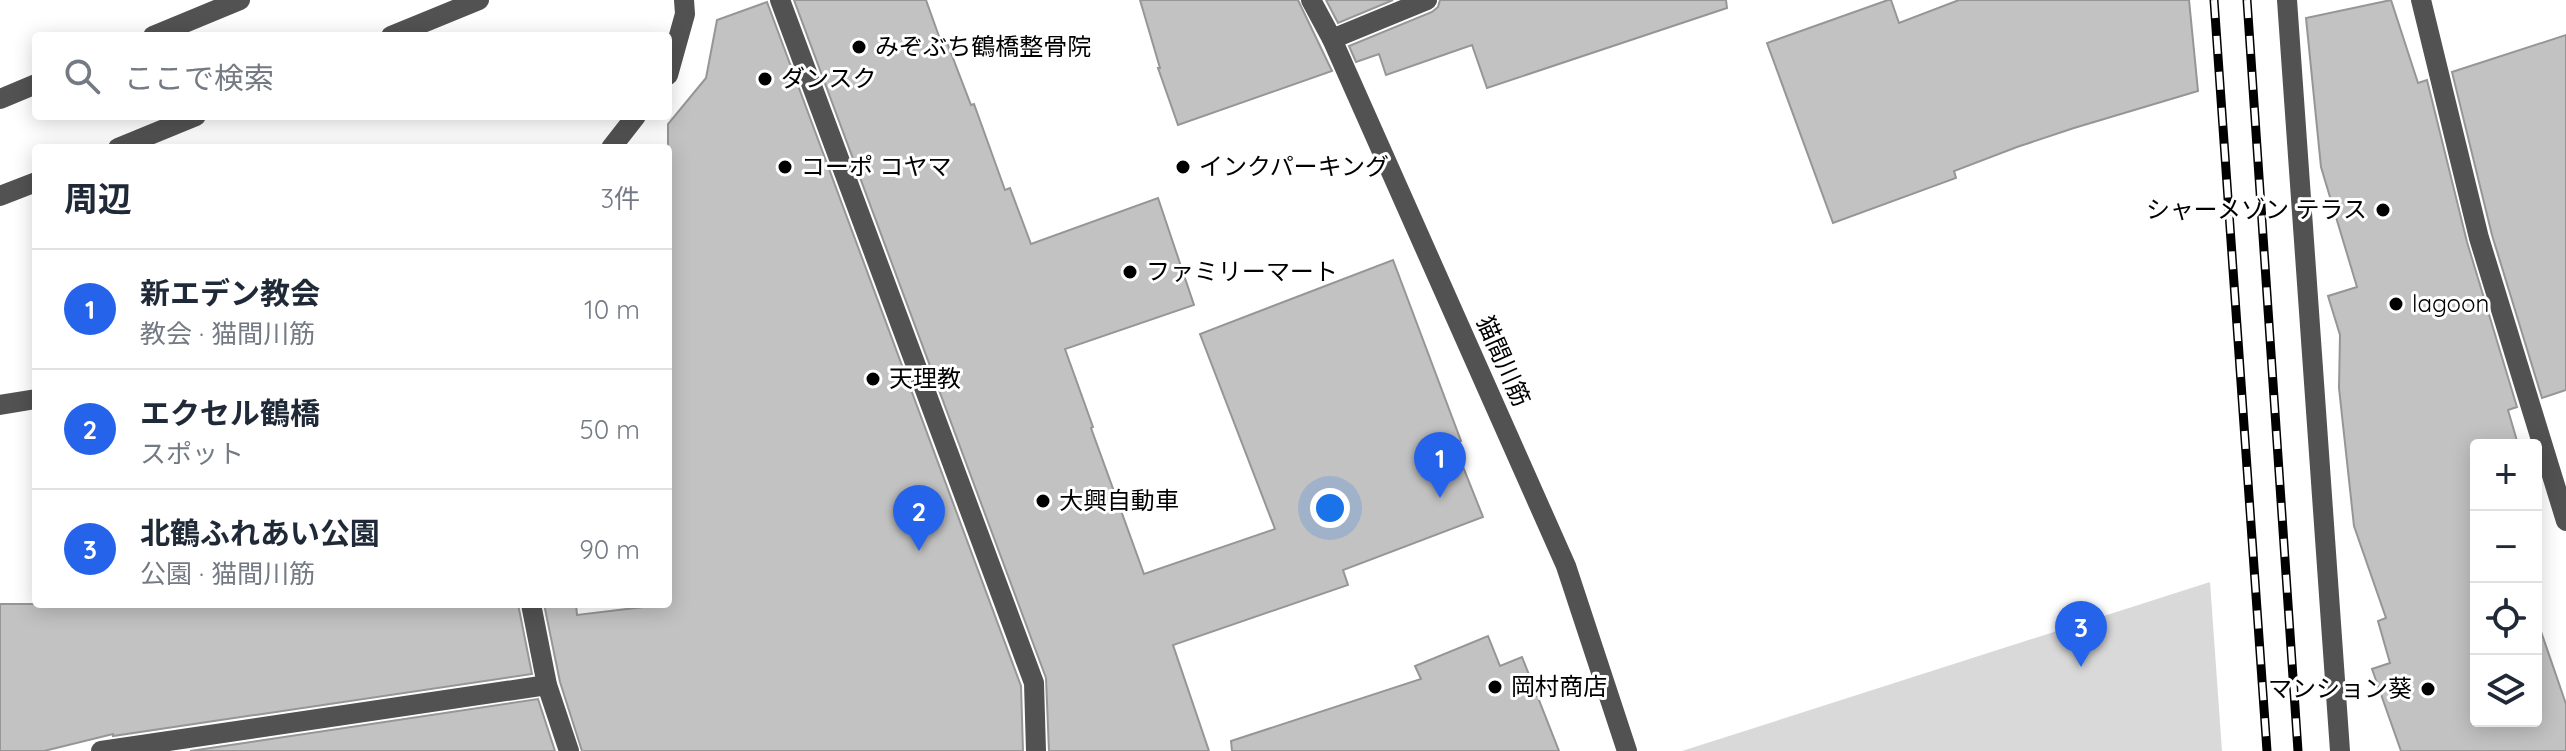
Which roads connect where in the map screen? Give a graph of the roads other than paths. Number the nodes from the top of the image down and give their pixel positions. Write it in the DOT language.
graph roads {
  1 [pos="240,0"];
  2 [pos="479,0"];
  3 [pos="684,0"];
  4 [pos="780,0"];
  5 [pos="1311,0"];
  6 [pos="1427,0"];
  7 [pos="2287,0"];
  8 [pos="2421,0"];
  9 [pos="163,32"];
  10 [pos="401,32"];
  11 [pos="1332,39"];
  12 [pos="672,61"];
  13 [pos="32,86"];
  14 [pos="0,99"];
  15 [pos="186,120"];
  16 [pos="633,120"];
  17 [pos="128,144"];
  18 [pos="614,144"];
  19 [pos="32,184"];
  20 [pos="0,196"];
  21 [pos="32,400"];
  22 [pos="0,405"];
  23 [pos="2566,521"];
  24 [pos="532,608"];
  25 [pos="547,685"];
  26 [pos="101,751"];
  27 [pos="569,751"];
  28 [pos="1036,751"];
  29 [pos="1627,751"];
  30 [pos="2340,751"];
  1 -- 9 [label="street"];
  2 -- 10 [label="street"];
  3 -- 12 [label="street"];
  4 -- 28 [label="street"];
  5 -- 11 [label="street, 猫間川筋"];
  6 -- 11 [label="street"];
  7 -- 30 [label="street"];
  8 -- 23 [label="street"];
  11 -- 29 [label="street, 猫間川筋"];
  13 -- 14 [label="street"];
  15 -- 17 [label="street"];
  16 -- 18 [label="street"];
  19 -- 20 [label="street"];
  21 -- 22 [label="street"];
  24 -- 25 [label="street"];
  25 -- 26 [label="street"];
  25 -- 27 [label="street"];
}
